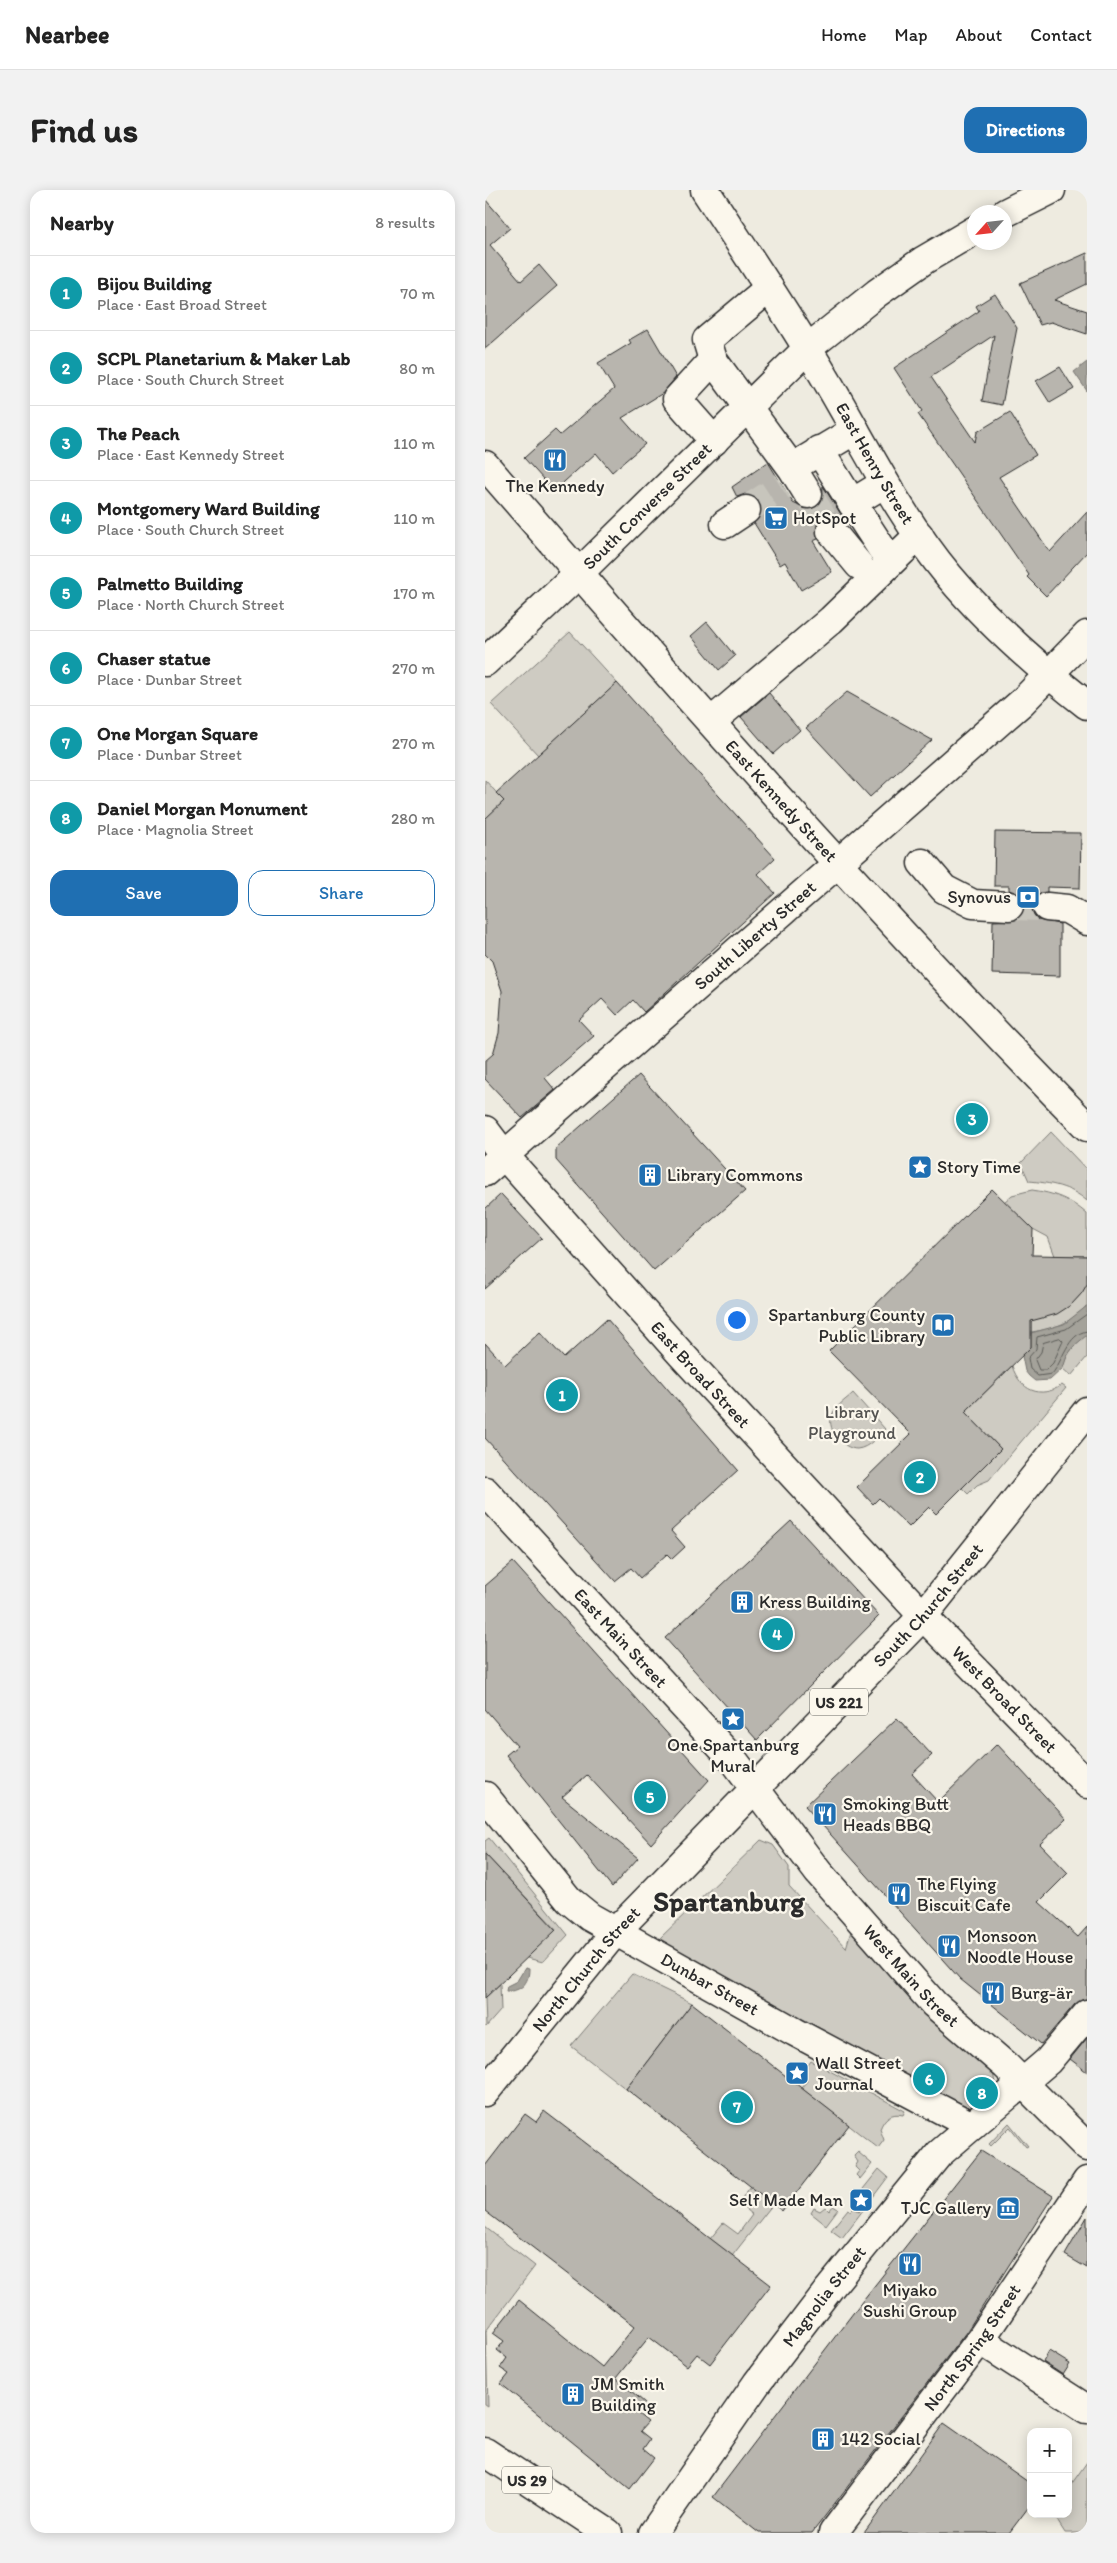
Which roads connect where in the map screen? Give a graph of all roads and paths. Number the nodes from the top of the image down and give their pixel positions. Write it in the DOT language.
graph roads {
  1 [pos="705,190"];
  2 [pos="1051,190"];
  3 [pos="1012,210"];
  4 [pos="967,235"];
  5 [pos="769,288"];
  6 [pos="808,348"];
  7 [pos="713,360"];
  8 [pos="748,407"];
  9 [pos="855,430"];
  10 [pos="714,441"];
  11 [pos="819,450"];
  12 [pos="485,465"];
  13 [pos="787,477"];
  14 [pos="885,483"];
  15 [pos="808,494"];
  16 [pos="852,503"];
  17 [pos="831,531"];
  18 [pos="919,536"];
  19 [pos="882,549"];
  20 [pos="859,565"];
  21 [pos="578,574"];
  22 [pos="1087,635"];
  23 [pos="485,662"];
  24 [pos="1047,674"];
  25 [pos="1087,705"];
  26 [pos="711,722"];
  27 [pos="837,863"];
  28 [pos="922,863"];
  29 [pos="1009,906"];
  30 [pos="1047,907"];
  31 [pos="1087,921"];
  32 [pos="1086,1123"];
  33 [pos="485,1130"];
  34 [pos="495,1164"];
  35 [pos="1087,1411"];
  36 [pos="485,1491"];
  37 [pos="923,1616"];
  38 [pos="1087,1784"];
  39 [pos="755,1788"];
  40 [pos="485,1796"];
  41 [pos="615,1932"];
  42 [pos="1087,2014"];
  43 [pos="488,2082"];
  44 [pos="1022,2082"];
  45 [pos="972,2126"];
  46 [pos="1087,2147"];
  47 [pos="1087,2181"];
  48 [pos="980,2340"];
  49 [pos="1087,2409"];
  50 [pos="485,2452"];
  51 [pos="608,2533"];
  52 [pos="653,2533"];
  53 [pos="833,2533"];
  1 -- 5 [label="street, East Henry Street"];
  2 -- 3 [label="street"];
  4 -- 6 [label="street, South Converse Street"];
  5 -- 6 [label="street, East Henry Street"];
  5 -- 7 [label="street"];
  6 -- 8 [label="street, South Converse Street"];
  6 -- 9 [label="street, East Henry Street"];
  7 -- 8 [label="street"];
  7 -- 10 [label="street"];
  8 -- 10 [label="street, South Converse Street"];
  8 -- 13 [label="street"];
  9 -- 11 [label="street"];
  9 -- 14 [label="street, East Henry Street"];
  10 -- 21 [label="street, South Converse Street"];
  11 -- 13 [label="street"];
  11 -- 16 [label="street"];
  12 -- 21 [label="street, East Kennedy Street"];
  13 -- 15 [label="street"];
  14 -- 16 [label="street"];
  14 -- 18 [label="street, East Henry Street"];
  16 -- 19 [label="street"];
  17 -- 20 [label="street"];
  18 -- 24 [label="street, East Henry Street"];
  18 -- 26 [label="street"];
  21 -- 23 [label="street, South Converse Street"];
  21 -- 26 [label="street, East Kennedy Street"];
  22 -- 24 [label="street, South Liberty Street"];
  24 -- 25 [label="street, East Henry Street"];
  24 -- 27 [label="street, South Liberty Street"];
  26 -- 27 [label="street, East Kennedy Street"];
  27 -- 32 [label="street, East Kennedy Street"];
  27 -- 34 [label="street, South Liberty Street"];
  28 -- 29 [label="street"];
  30 -- 31 [label="street"];
  33 -- 34 [label="street, East Broad Street"];
  34 -- 37 [label="street, East Broad Street"];
  35 -- 37 [label="street, South Church Street / US 221"];
  36 -- 39 [label="street, East Main Street"];
  37 -- 38 [label="street, West Broad Street"];
  37 -- 39 [label="street, South Church Street / US 221"];
  39 -- 41 [label="street, North Church Street / US 221"];
  39 -- 44 [label="street, West Main Street"];
  40 -- 41 [label="street, Dunbar Street"];
  41 -- 43 [label="street, North Church Street / US 221"];
  41 -- 45 [label="street, Dunbar Street"];
  42 -- 44 [label="street, Magnolia Street"];
  44 -- 45 [label="street, Magnolia Street"];
  44 -- 46 [label="street, West Main Street"];
  45 -- 52 [label="street, Magnolia Street"];
  47 -- 48 [label="street, North Spring Street"];
  48 -- 49 [label="street"];
  48 -- 53 [label="street, North Spring Street"];
  50 -- 51 [label="street, US 29"];
}
